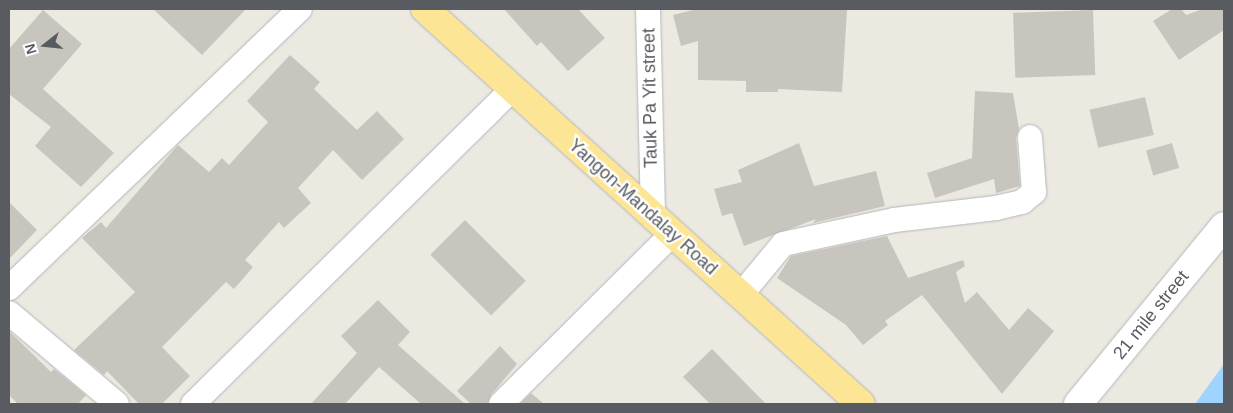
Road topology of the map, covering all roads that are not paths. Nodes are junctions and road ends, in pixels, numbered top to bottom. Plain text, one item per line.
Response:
1 (300, 9) edge
2 (425, 9) edge
3 (648, 9) edge
4 (514, 88) junction
5 (1030, 137) dead end
6 (662, 226) junction
7 (1224, 226) edge
8 (9, 288) edge
9 (740, 296) junction
10 (9, 313) edge
11 (117, 404) edge
12 (193, 404) edge
13 (501, 404) edge
14 (861, 404) edge
15 (1078, 404) edge

1 - 8 street
2 - 4 highway, Yangon-Mandalay Road
3 - 6 street, Tauk Pa Yit street
4 - 6 highway, Yangon-Mandalay Road
4 - 12 street
5 - 9 street
6 - 9 highway, Yangon-Mandalay Road
6 - 13 street
7 - 15 street, 21 mile street
9 - 14 highway, Yangon-Mandalay Road
10 - 11 street

